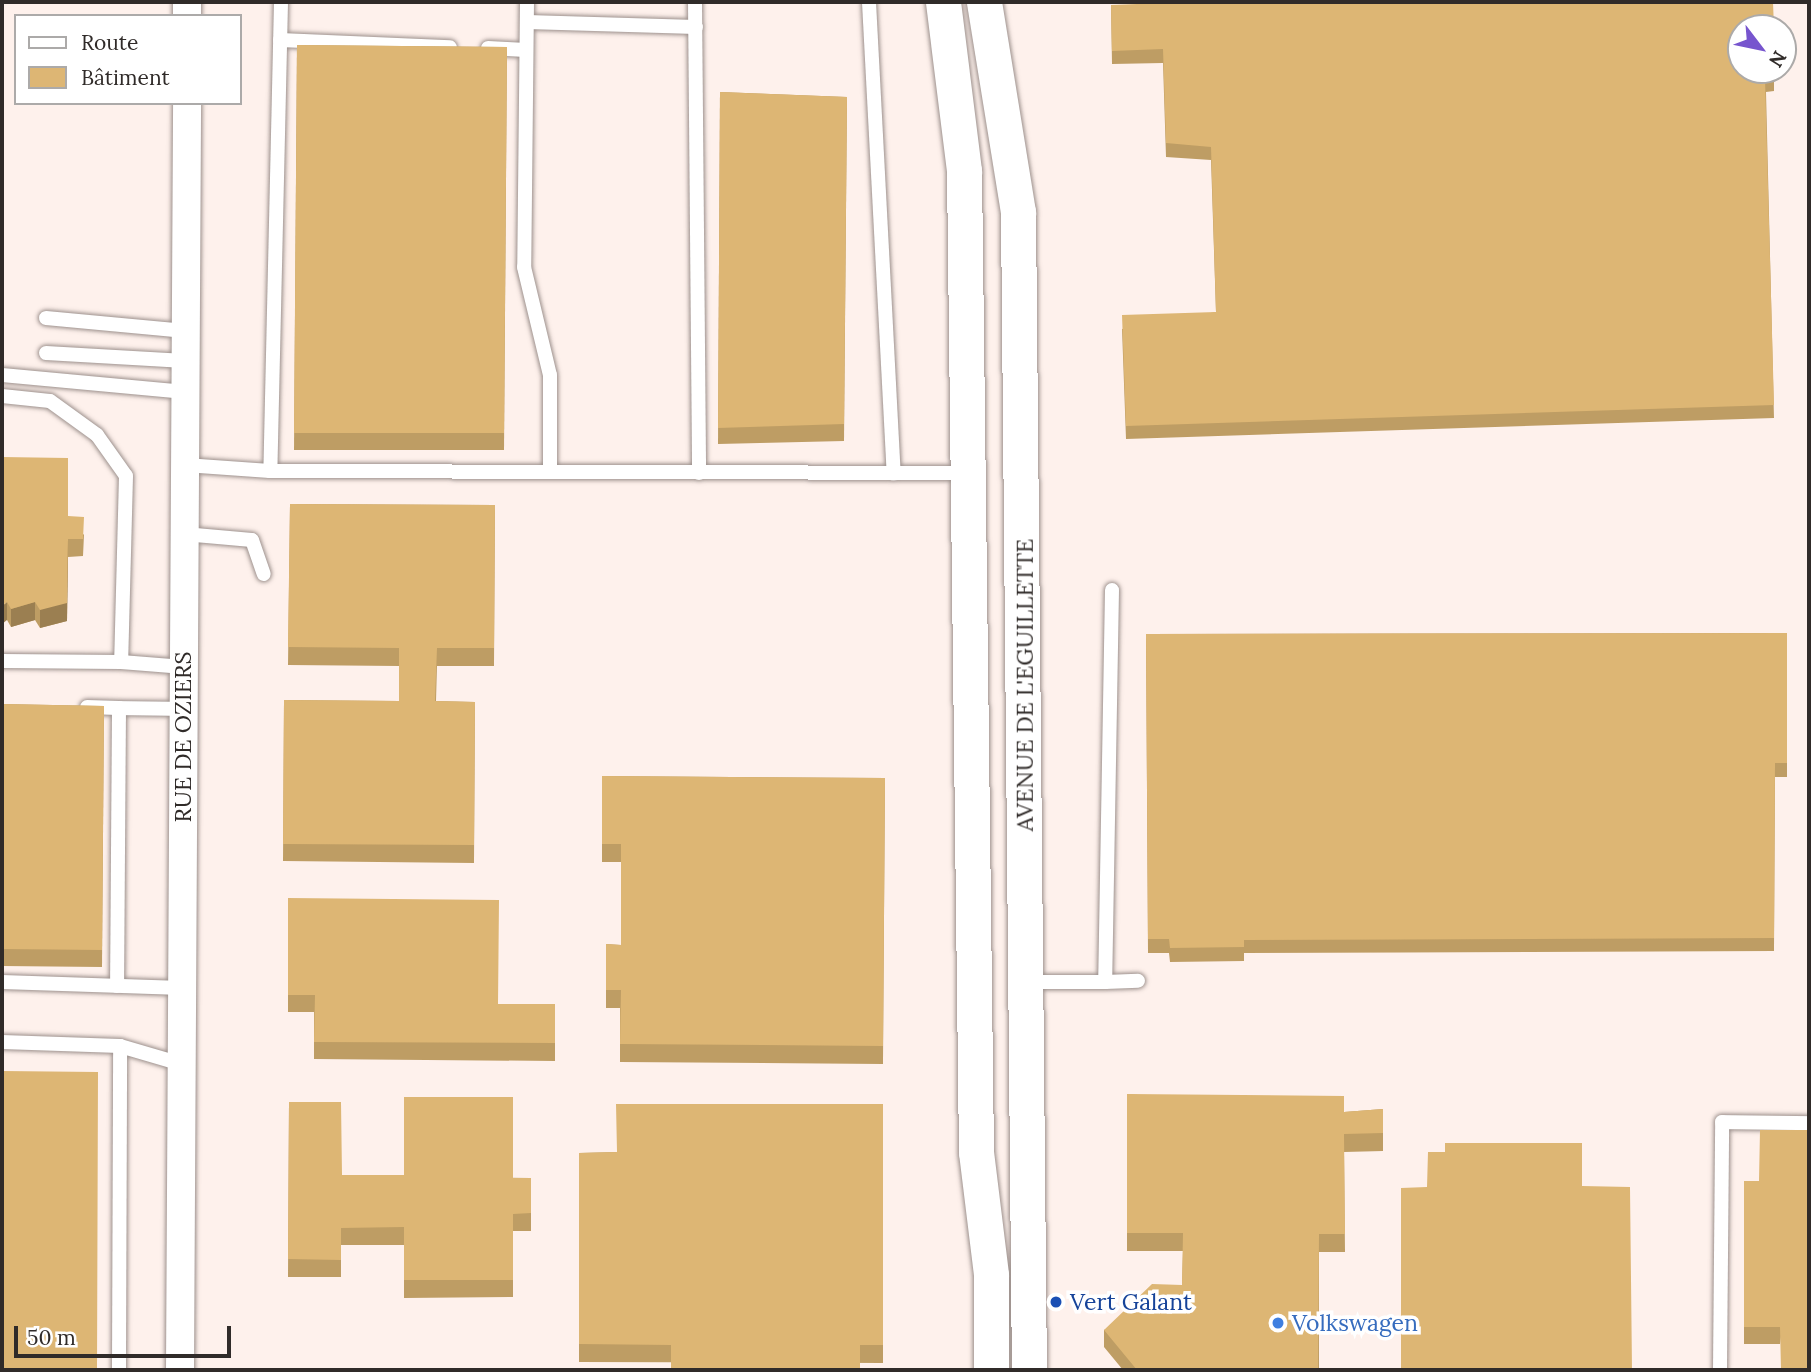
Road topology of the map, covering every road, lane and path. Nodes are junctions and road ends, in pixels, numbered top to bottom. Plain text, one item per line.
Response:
1 (281, 2) edge
2 (527, 2) edge
3 (695, 2) edge
4 (869, 2) edge
5 (943, 2) edge
6 (984, 2) edge
7 (527, 22) junction
8 (696, 27) junction
9 (280, 40) junction
10 (526, 50) junction
11 (187, 105) edge
12 (47, 318) dead end
13 (186, 331) junction
14 (46, 353) dead end
15 (185, 360) junction
16 (2, 375) edge
17 (185, 392) junction
18 (2, 396) edge
19 (185, 465) junction
20 (270, 471) junction
21 (550, 472) junction
22 (969, 472) junction
23 (699, 473) junction
24 (894, 473) junction
25 (184, 534) junction
26 (264, 574) dead end
27 (1112, 590) dead end
28 (2, 661) edge
29 (121, 662) junction
30 (184, 667) junction
31 (67, 707) edge
32 (119, 708) junction
33 (183, 709) junction
34 (1138, 981) dead end
35 (2, 982) edge
36 (1027, 982) junction
37 (1105, 982) junction
38 (117, 986) junction
39 (182, 988) junction
40 (2, 1042) edge
41 (120, 1046) junction
42 (181, 1064) junction
43 (1809, 1123) edge
44 (119, 1370) edge
45 (180, 1370) edge
46 (992, 1370) edge
47 (1029, 1370) edge
48 (1720, 1370) edge

1 - 9 lane
2 - 7 lane
3 - 8 lane
4 - 24 lane
5 - 22 street
6 - 36 street, AVENUE DE L'EGUILLETTE
7 - 8 lane
7 - 10 lane
8 - 23 lane
9 - 10 lane
9 - 20 lane
10 - 21 lane
11 - 13 street, RUE DE OZIERS
12 - 13 lane
13 - 15 street, RUE DE OZIERS
14 - 15 lane
15 - 17 street, RUE DE OZIERS
16 - 17 lane
17 - 19 street, RUE DE OZIERS
18 - 29 lane
19 - 20 lane
19 - 25 street, RUE DE OZIERS
20 - 21 lane
21 - 23 lane
22 - 24 lane
22 - 46 street
23 - 24 lane
25 - 26 lane
25 - 30 street, RUE DE OZIERS
27 - 37 lane
28 - 29 lane
29 - 30 lane
30 - 33 street, RUE DE OZIERS
31 - 32 lane
32 - 33 lane
32 - 38 lane
33 - 39 street, RUE DE OZIERS
34 - 37 lane
35 - 38 lane
36 - 37 lane
36 - 47 street, AVENUE DE L'EGUILLETTE
38 - 39 lane
39 - 42 street, RUE DE OZIERS
40 - 41 lane
41 - 42 lane
41 - 44 lane
42 - 45 street, RUE DE OZIERS
43 - 48 lane

